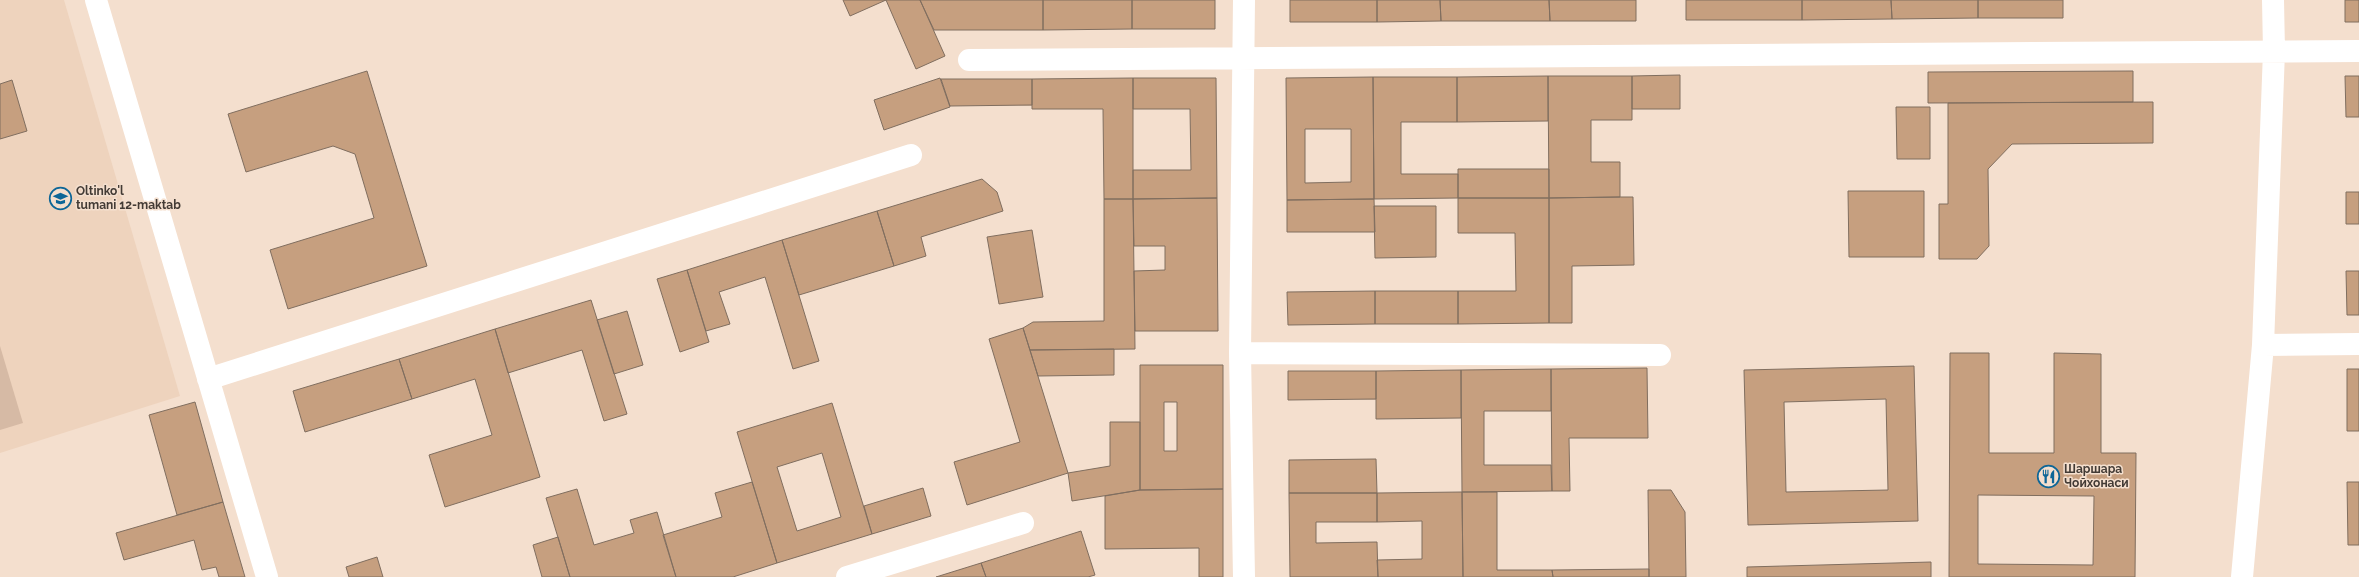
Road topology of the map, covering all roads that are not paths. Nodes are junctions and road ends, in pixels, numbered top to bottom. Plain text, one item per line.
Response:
1 (96, 0) edge
2 (1244, 0) edge
3 (2273, 0) edge
4 (2359, 50) edge
5 (2274, 51) junction
6 (1245, 58) junction
7 (969, 60) dead end
8 (911, 155) dead end
9 (2359, 344) edge
10 (2263, 346) junction
11 (1240, 353) junction
12 (1660, 355) dead end
13 (208, 380) junction
14 (1023, 523) dead end
15 (267, 577) edge
16 (847, 577) edge
17 (1244, 577) edge
18 (2242, 577) edge

1 - 13 street
2 - 6 street
3 - 5 street
4 - 5 street
5 - 6 street
5 - 10 street
6 - 7 street
6 - 11 street
8 - 13 street
9 - 10 street
10 - 18 street
11 - 12 street
11 - 17 street
13 - 15 street
14 - 16 street

